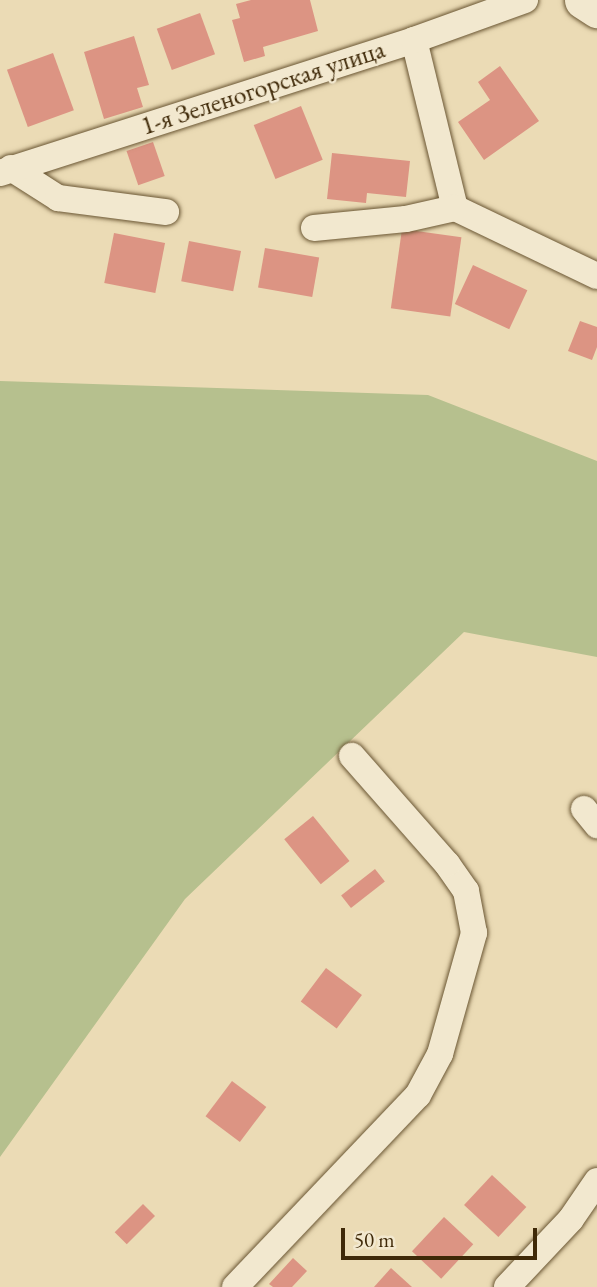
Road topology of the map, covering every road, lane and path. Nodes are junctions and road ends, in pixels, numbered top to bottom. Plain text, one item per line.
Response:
1 (525, 0) edge
2 (583, 0) edge
3 (597, 9) edge
4 (414, 40) junction
5 (6, 171) edge
6 (455, 208) junction
7 (166, 212) dead end
8 (314, 228) dead end
9 (597, 276) edge
10 (352, 756) dead end
11 (597, 1181) edge
12 (235, 1287) edge
13 (507, 1287) edge

1 - 4 street, 1-я Зеленогорская улица
2 - 3 main road
4 - 5 street, 1-я Зеленогорская улица
4 - 6 street
5 - 7 street
6 - 8 street
6 - 9 street
10 - 12 street
11 - 13 street

